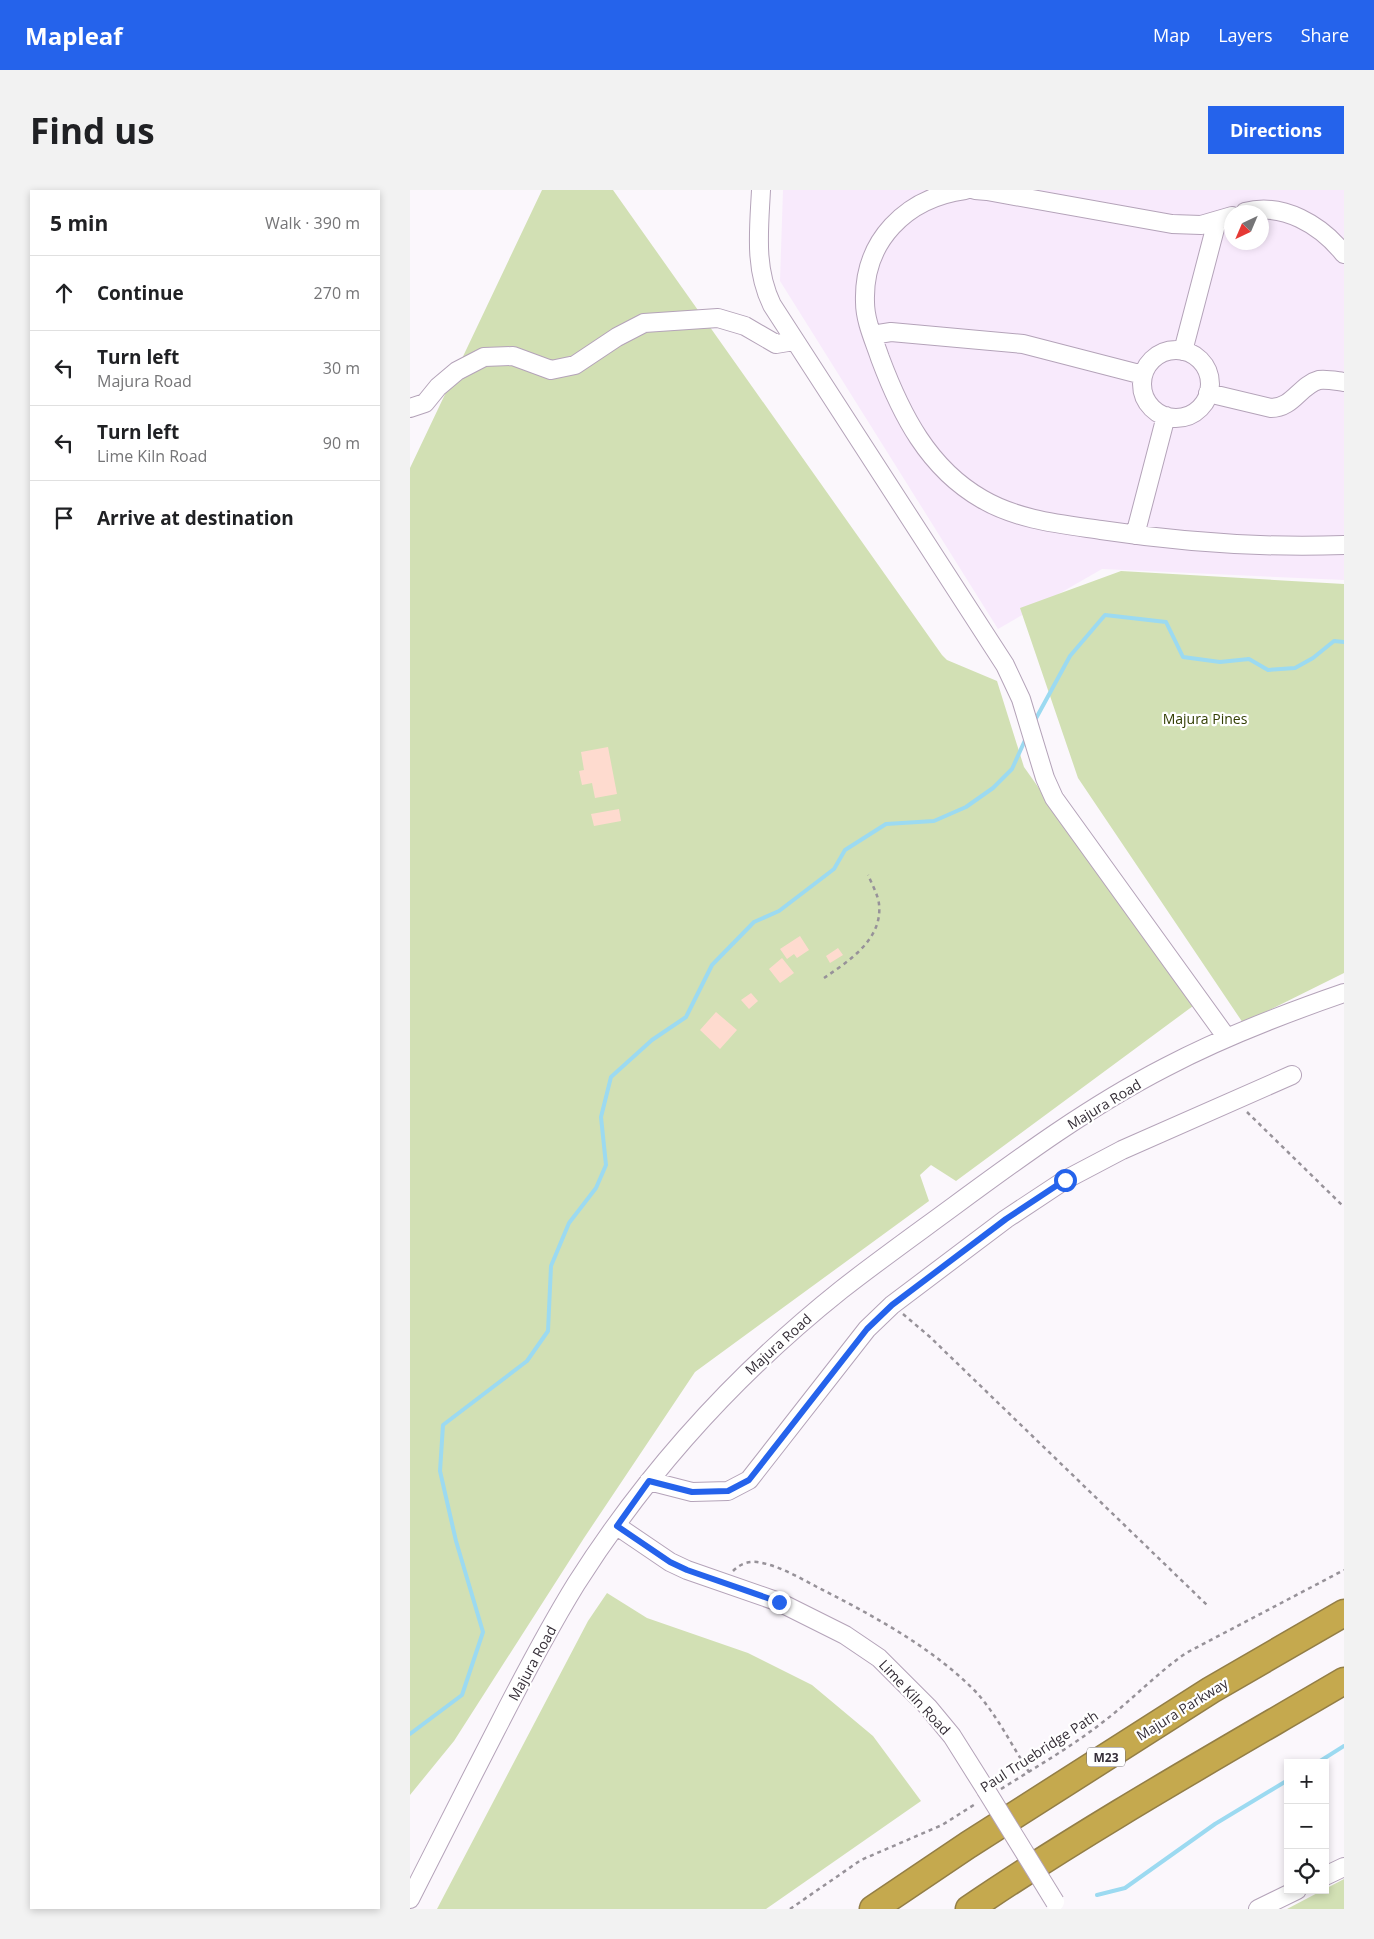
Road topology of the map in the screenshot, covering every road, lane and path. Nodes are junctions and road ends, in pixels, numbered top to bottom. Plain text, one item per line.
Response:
1 (761, 190) edge
2 (965, 190) edge
3 (975, 190) edge
4 (1269, 211) edge
5 (1224, 218) edge
6 (1344, 254) edge
7 (872, 335) junction
8 (794, 341) junction
9 (1184, 351) junction
10 (1143, 375) junction
11 (1344, 382) edge
12 (1208, 393) junction
13 (410, 408) edge
14 (1166, 416) junction
15 (1135, 535) junction
16 (1344, 545) edge
17 (868, 875) dead end
18 (824, 978) dead end
19 (1344, 993) edge
20 (1227, 1038) junction
21 (1292, 1075) dead end
22 (1235, 1100) junction
23 (1344, 1207) edge
24 (892, 1305) junction
25 (649, 1481) junction
26 (617, 1526) junction
27 (1344, 1570) edge
28 (728, 1584) junction
29 (1207, 1605) dead end
30 (1344, 1613) edge
31 (1344, 1681) edge
32 (1029, 1772) junction
33 (988, 1794) junction
34 (1344, 1867) edge
35 (1329, 1874) edge
36 (1289, 1894) edge
37 (410, 1899) edge
38 (1057, 1905) edge
39 (790, 1909) edge
40 (873, 1909) edge
41 (969, 1909) edge
42 (1258, 1909) edge

1 - 8 street
2 - 7 street
3 - 5 street
4 - 6 street
5 - 9 street
7 - 10 street
7 - 15 street
8 - 13 street
8 - 20 street
9 - 10 street
9 - 12 street
10 - 14 street
11 - 12 street
12 - 14 street
14 - 15 street
15 - 16 street
17 - 18 path
19 - 20 street, Majura Road
20 - 25 street, Majura Road
21 - 22 street
22 - 23 path
22 - 24 street
24 - 25 street
24 - 29 path
25 - 26 street, Majura Road
26 - 28 street, Lime Kiln Road
26 - 37 street, Majura Road
27 - 32 path, Paul Truebridge Path
28 - 32 path
28 - 33 street, Lime Kiln Road
30 - 40 highway, Majura Parkway / M23
31 - 41 highway
32 - 33 path, Paul Truebridge Path
33 - 38 street, Lime Kiln Road, bridge
33 - 39 path, Paul Truebridge Path
34 - 35 street
36 - 42 street

